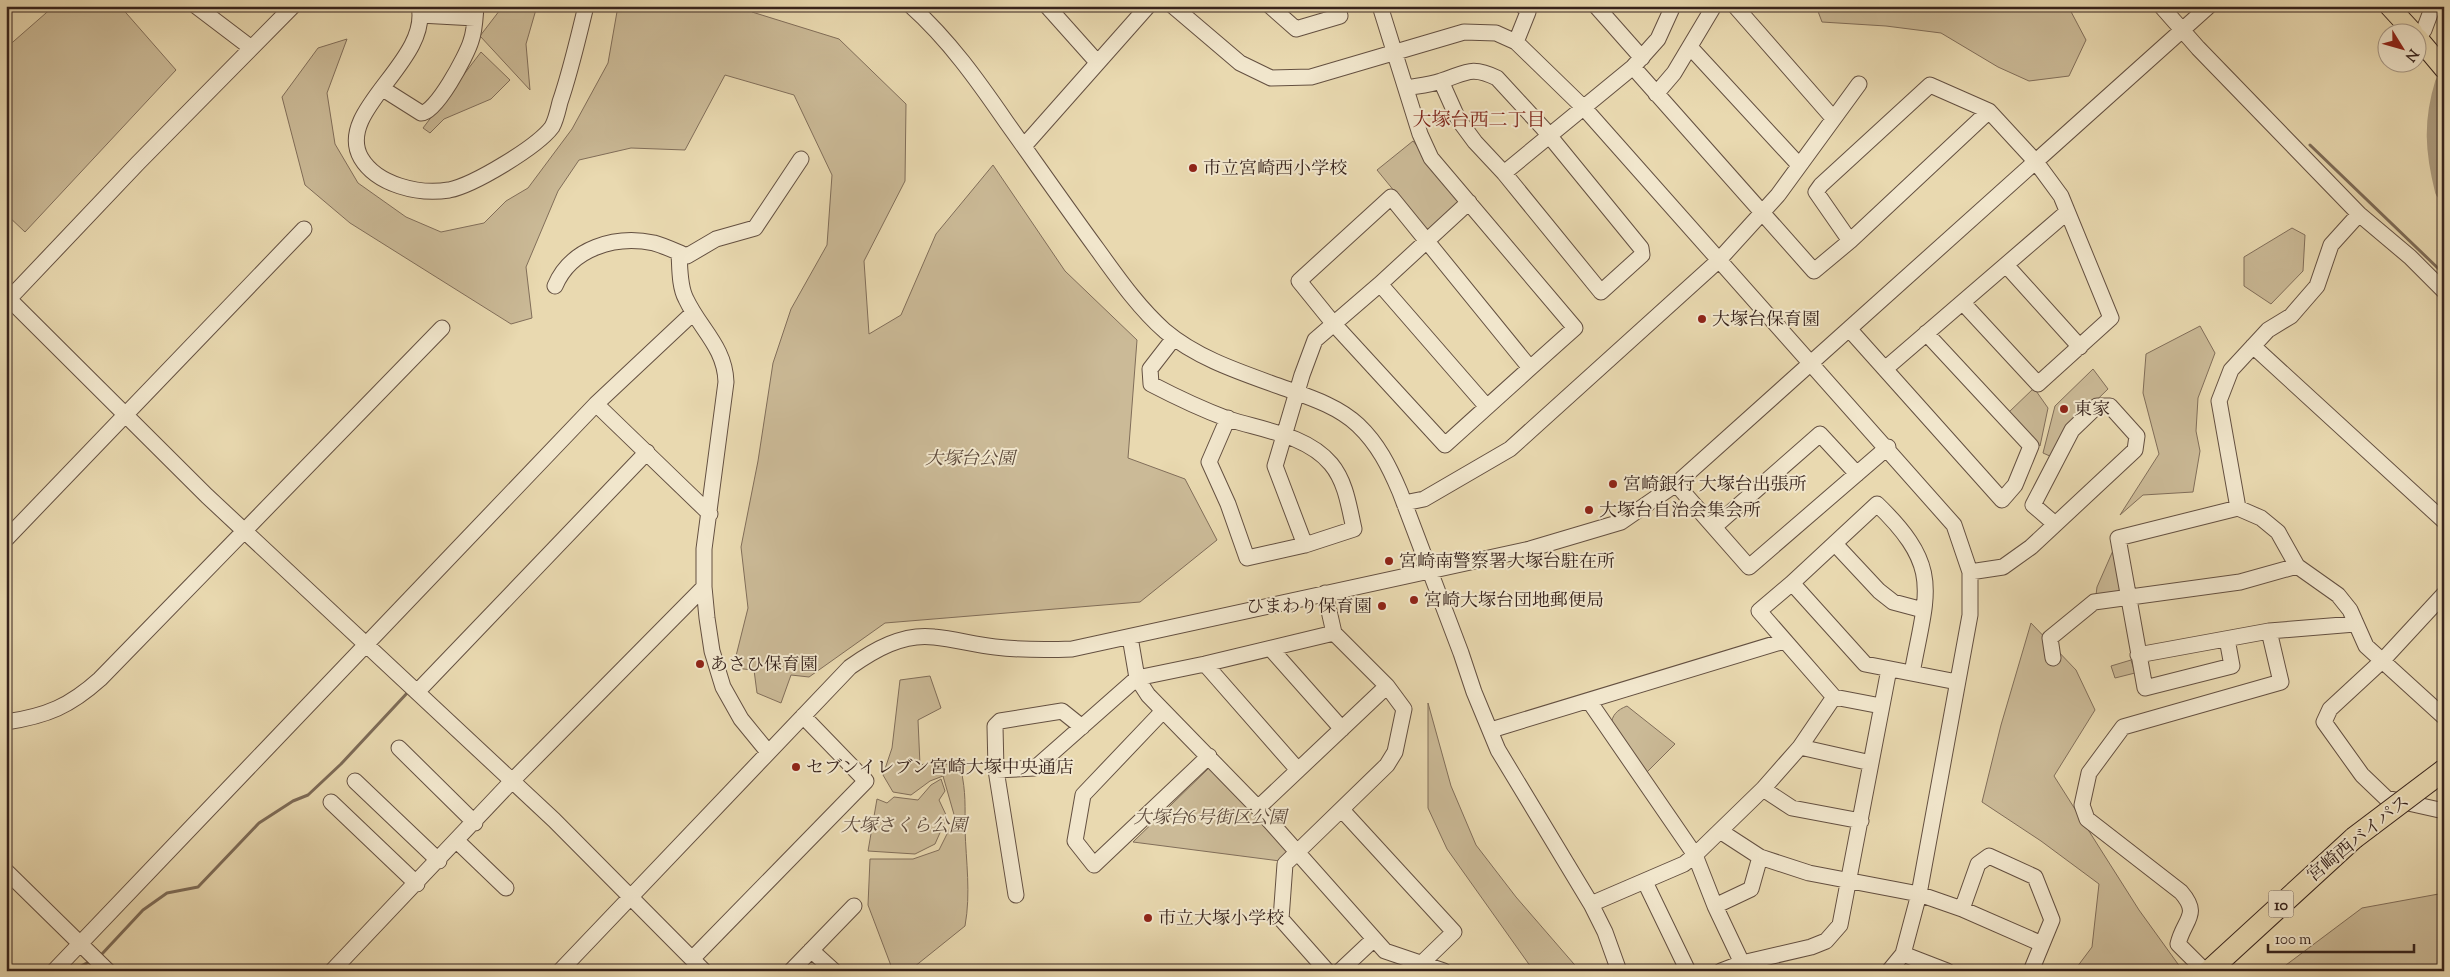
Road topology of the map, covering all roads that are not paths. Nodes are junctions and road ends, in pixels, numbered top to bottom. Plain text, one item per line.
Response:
1 (196, 6) edge
2 (293, 6) edge
3 (586, 6) edge
4 (911, 6) edge
5 (1047, 6) edge
6 (1148, 6) edge
7 (1172, 6) edge
8 (1270, 6) edge
9 (1337, 6) edge
10 (1380, 6) edge
11 (1523, 6) edge
12 (1596, 6) edge
13 (1673, 6) edge
14 (1714, 6) edge
15 (1735, 6) edge
16 (2162, 6) edge
17 (2209, 6) edge
18 (2390, 6) edge
19 (2433, 6) edge
20 (419, 11) edge
21 (475, 12) edge
22 (2404, 22) edge
23 (2427, 22) edge
24 (2183, 30) junction
25 (1516, 42) junction
26 (250, 47) junction
27 (1690, 47) junction
28 (2428, 50) edge
29 (1394, 52) junction
30 (1097, 62) junction
31 (1638, 62) junction
32 (2439, 63) edge
33 (1441, 81) junction
34 (1860, 84) dead end
35 (1406, 88) junction
36 (383, 89) junction
37 (1656, 94) junction
38 (1584, 109) junction
39 (1989, 112) junction
40 (1833, 118) junction
41 (1549, 135) junction
42 (1024, 146) junction
43 (800, 160) dead end
44 (2036, 162) junction
45 (1799, 165) junction
46 (1504, 173) junction
47 (1469, 202) junction
48 (1762, 212) junction
49 (2066, 213) junction
50 (2359, 214) junction
51 (304, 229) dead end
52 (1427, 239) junction
53 (1850, 241) junction
54 (680, 253) junction
55 (1718, 261) junction
56 (2006, 265) junction
57 (1380, 284) junction
58 (555, 286) dead end
59 (2444, 291) edge
60 (7, 299) edge
61 (1963, 303) junction
62 (693, 313) junction
63 (1333, 323) junction
64 (442, 328) dead end
65 (1850, 330) junction
66 (1926, 333) junction
67 (1174, 338) junction
68 (2252, 346) junction
69 (2080, 347) junction
70 (1810, 362) junction
71 (1530, 368) junction
72 (1885, 369) junction
73 (1297, 392) junction
74 (596, 404) junction
75 (1487, 407) junction
76 (124, 415) junction
77 (1228, 418) junction
78 (1284, 435) junction
79 (1888, 447) junction
80 (647, 452) junction
81 (1857, 474) junction
82 (1676, 484) junction
83 (1404, 503) junction
84 (2238, 508) junction
85 (710, 514) junction
86 (2444, 521) edge
87 (2055, 524) junction
88 (1714, 527) junction
89 (246, 530) junction
90 (6, 539) edge
91 (1836, 544) junction
92 (1306, 545) junction
93 (2297, 566) junction
94 (1428, 570) junction
95 (1970, 572) junction
96 (1792, 583) junction
97 (704, 587) junction
98 (1325, 593) junction
99 (2444, 594) edge
100 (2128, 598) junction
101 (1923, 610) junction
102 (2355, 624) junction
103 (2269, 631) junction
104 (1334, 633) junction
105 (1130, 637) junction
106 (2227, 639) junction
107 (1784, 641) junction
108 (366, 642) junction
109 (1271, 649) junction
110 (2138, 655) junction
111 (2053, 658) dead end
112 (2382, 660) junction
113 (1205, 664) junction
114 (1888, 669) junction
115 (1912, 673) junction
116 (1137, 678) junction
117 (1958, 682) junction
118 (1387, 686) junction
119 (418, 691) junction
120 (1834, 697) junction
121 (1589, 701) junction
122 (1881, 706) junction
123 (1163, 711) junction
124 (803, 716) junction
125 (2444, 717) edge
126 (6, 722) edge
127 (1082, 727) junction
128 (1342, 729) junction
129 (1491, 730) junction
130 (1800, 747) junction
131 (399, 748) dead end
132 (768, 752) junction
133 (1209, 756) junction
134 (1871, 762) junction
135 (2444, 762) edge
136 (996, 770) junction
137 (1298, 770) junction
138 (2444, 770) edge
139 (2444, 776) edge
140 (355, 781) dead end
141 (512, 781) junction
142 (1763, 789) junction
143 (331, 802) dead end
144 (2396, 804) junction
145 (1258, 808) junction
146 (1342, 810) junction
147 (2444, 811) edge
148 (1861, 821) junction
149 (475, 823) junction
150 (1720, 831) junction
151 (2355, 839) junction
152 (458, 841) junction
153 (1298, 851) junction
154 (1695, 855) junction
155 (1760, 857) junction
156 (439, 861) junction
157 (6, 871) edge
158 (1849, 880) junction
159 (1645, 882) junction
160 (417, 884) junction
161 (506, 888) dead end
162 (1919, 894) junction
163 (1016, 895) dead end
164 (630, 898) junction
165 (1591, 904) junction
166 (854, 906) dead end
167 (1715, 906) junction
168 (1962, 909) junction
169 (1374, 939) junction
170 (80, 942) junction
171 (2042, 944) junction
172 (811, 950) junction
173 (1903, 954) junction
174 (692, 959) junction
175 (1423, 962) junction
176 (1730, 968) edge
177 (54, 971) edge
178 (108, 971) edge
179 (332, 971) edge
180 (560, 971) edge
181 (704, 971) edge
182 (791, 971) edge
183 (834, 971) edge
184 (1327, 971) edge
185 (1340, 971) edge
186 (1444, 971) edge
187 (1619, 971) edge
188 (1688, 971) edge
189 (1889, 971) edge
190 (1947, 971) edge
191 (2031, 971) edge
192 (2205, 971) edge
193 (2209, 971) edge
194 (2224, 971) edge

1 - 26 street
2 - 26 street
3 - 36 street
4 - 42 street
5 - 30 street
6 - 30 street
7 - 29 street
8 - 9 street
10 - 29 street
11 - 25 street
12 - 31 street
13 - 31 street
14 - 27 street
15 - 40 street
16 - 24 street
17 - 24 street
18 - 22 main road
19 - 23 street
20 - 21 street
20 - 36 street
21 - 36 street
24 - 44 street
24 - 50 street
25 - 29 street
25 - 38 street
26 - 60 street
27 - 37 street
27 - 45 street
28 - 32 main road
29 - 35 street
30 - 42 street
31 - 37 street
31 - 38 street
33 - 35 street
33 - 41 street
33 - 46 street
34 - 40 street
35 - 47 street
37 - 48 street
38 - 41 street
38 - 55 street
39 - 44 street
39 - 53 street
39 - 53 street
40 - 45 street
41 - 46 street
41 - 46 street
42 - 67 street
43 - 54 street
44 - 49 street
44 - 65 street
45 - 48 street
47 - 52 street
47 - 71 street
48 - 53 street
48 - 55 street
49 - 56 street
49 - 69 street
50 - 59 street
50 - 68 street
51 - 76 street
52 - 57 street
52 - 63 street
52 - 71 street
54 - 58 street
54 - 62 street
55 - 70 street
55 - 83 street
56 - 61 street
56 - 69 street
57 - 63 street
57 - 75 street
60 - 76 street
61 - 66 street
61 - 69 street
62 - 74 street
62 - 85 street
63 - 73 street
63 - 75 street
64 - 89 street
65 - 70 street
65 - 72 street
66 - 72 street
66 - 72 street
67 - 73 street
67 - 77 street
68 - 84 street
68 - 86 street
70 - 79 street
70 - 82 street
71 - 75 street
73 - 78 street
73 - 83 street
74 - 80 street
74 - 108 street
76 - 89 street
76 - 90 street
77 - 78 street
77 - 92 street
78 - 92 street
78 - 92 street
79 - 81 street
79 - 95 street
80 - 85 street
80 - 119 street
81 - 88 street
81 - 88 street
82 - 88 street
82 - 94 street
83 - 94 street
84 - 93 street
84 - 100 street
85 - 97 street
87 - 87 street
87 - 95 street
89 - 108 street
89 - 126 street
91 - 96 street
91 - 101 street
91 - 101 street
93 - 100 street
93 - 102 street
94 - 98 street
94 - 129 street
95 - 117 street
96 - 107 street
96 - 114 street
97 - 132 street
97 - 141 street
98 - 104 street
98 - 105 street
99 - 112 street
100 - 110 street
100 - 111 street
101 - 115 street
102 - 103 street
102 - 112 street
103 - 106 street
103 - 192 street
104 - 109 street
104 - 118 street
105 - 116 street
105 - 124 street
106 - 110 street
106 - 110 street
107 - 120 street
107 - 121 street
108 - 119 street
108 - 170 street
109 - 113 street
109 - 128 street
112 - 125 street
112 - 147 street
113 - 116 street
113 - 137 street
114 - 115 street
114 - 122 street
115 - 117 street
116 - 123 street
116 - 127 street
117 - 162 street
118 - 128 street
118 - 146 street
119 - 141 street
120 - 122 street
120 - 130 street
121 - 129 street
121 - 154 street
122 - 134 street
123 - 133 street
123 - 133 street
124 - 132 street
124 - 174 street
127 - 136 street
127 - 136 street
128 - 137 street
129 - 165 street
130 - 134 street
130 - 142 street
131 - 149 street
132 - 164 street
133 - 145 street
134 - 148 street
135 - 144 highway, bridge
136 - 163 street
137 - 145 street
138 - 144 highway, 宮崎西バイパス / 10, bridge
139 - 151 highway, 宮崎西バイパス / 10
140 - 156 street
141 - 149 street
141 - 164 street
142 - 148 street
142 - 150 street
143 - 160 street
144 - 151 highway, 宮崎西バイパス / 10, bridge
145 - 153 street
146 - 153 street
146 - 175 street
148 - 158 street
149 - 152 street
150 - 154 street
150 - 155 street
151 - 193 highway, 宮崎西バイパス / 10
151 - 194 highway, 宮崎西バイパス / 10
152 - 156 street
152 - 161 street
153 - 169 street
153 - 184 street
154 - 159 street
154 - 167 street
155 - 158 street
155 - 167 street
156 - 160 street
157 - 170 street
158 - 162 street
158 - 176 street
159 - 165 street
159 - 188 street
160 - 179 street
162 - 168 street
162 - 173 street
164 - 174 street
164 - 180 street
165 - 187 street
166 - 172 street
167 - 176 street
168 - 171 street
168 - 171 street
169 - 175 street
169 - 185 street
170 - 177 street
170 - 178 street
171 - 191 street
172 - 182 street
172 - 183 street
173 - 189 street
173 - 190 street
174 - 181 street
175 - 186 street

